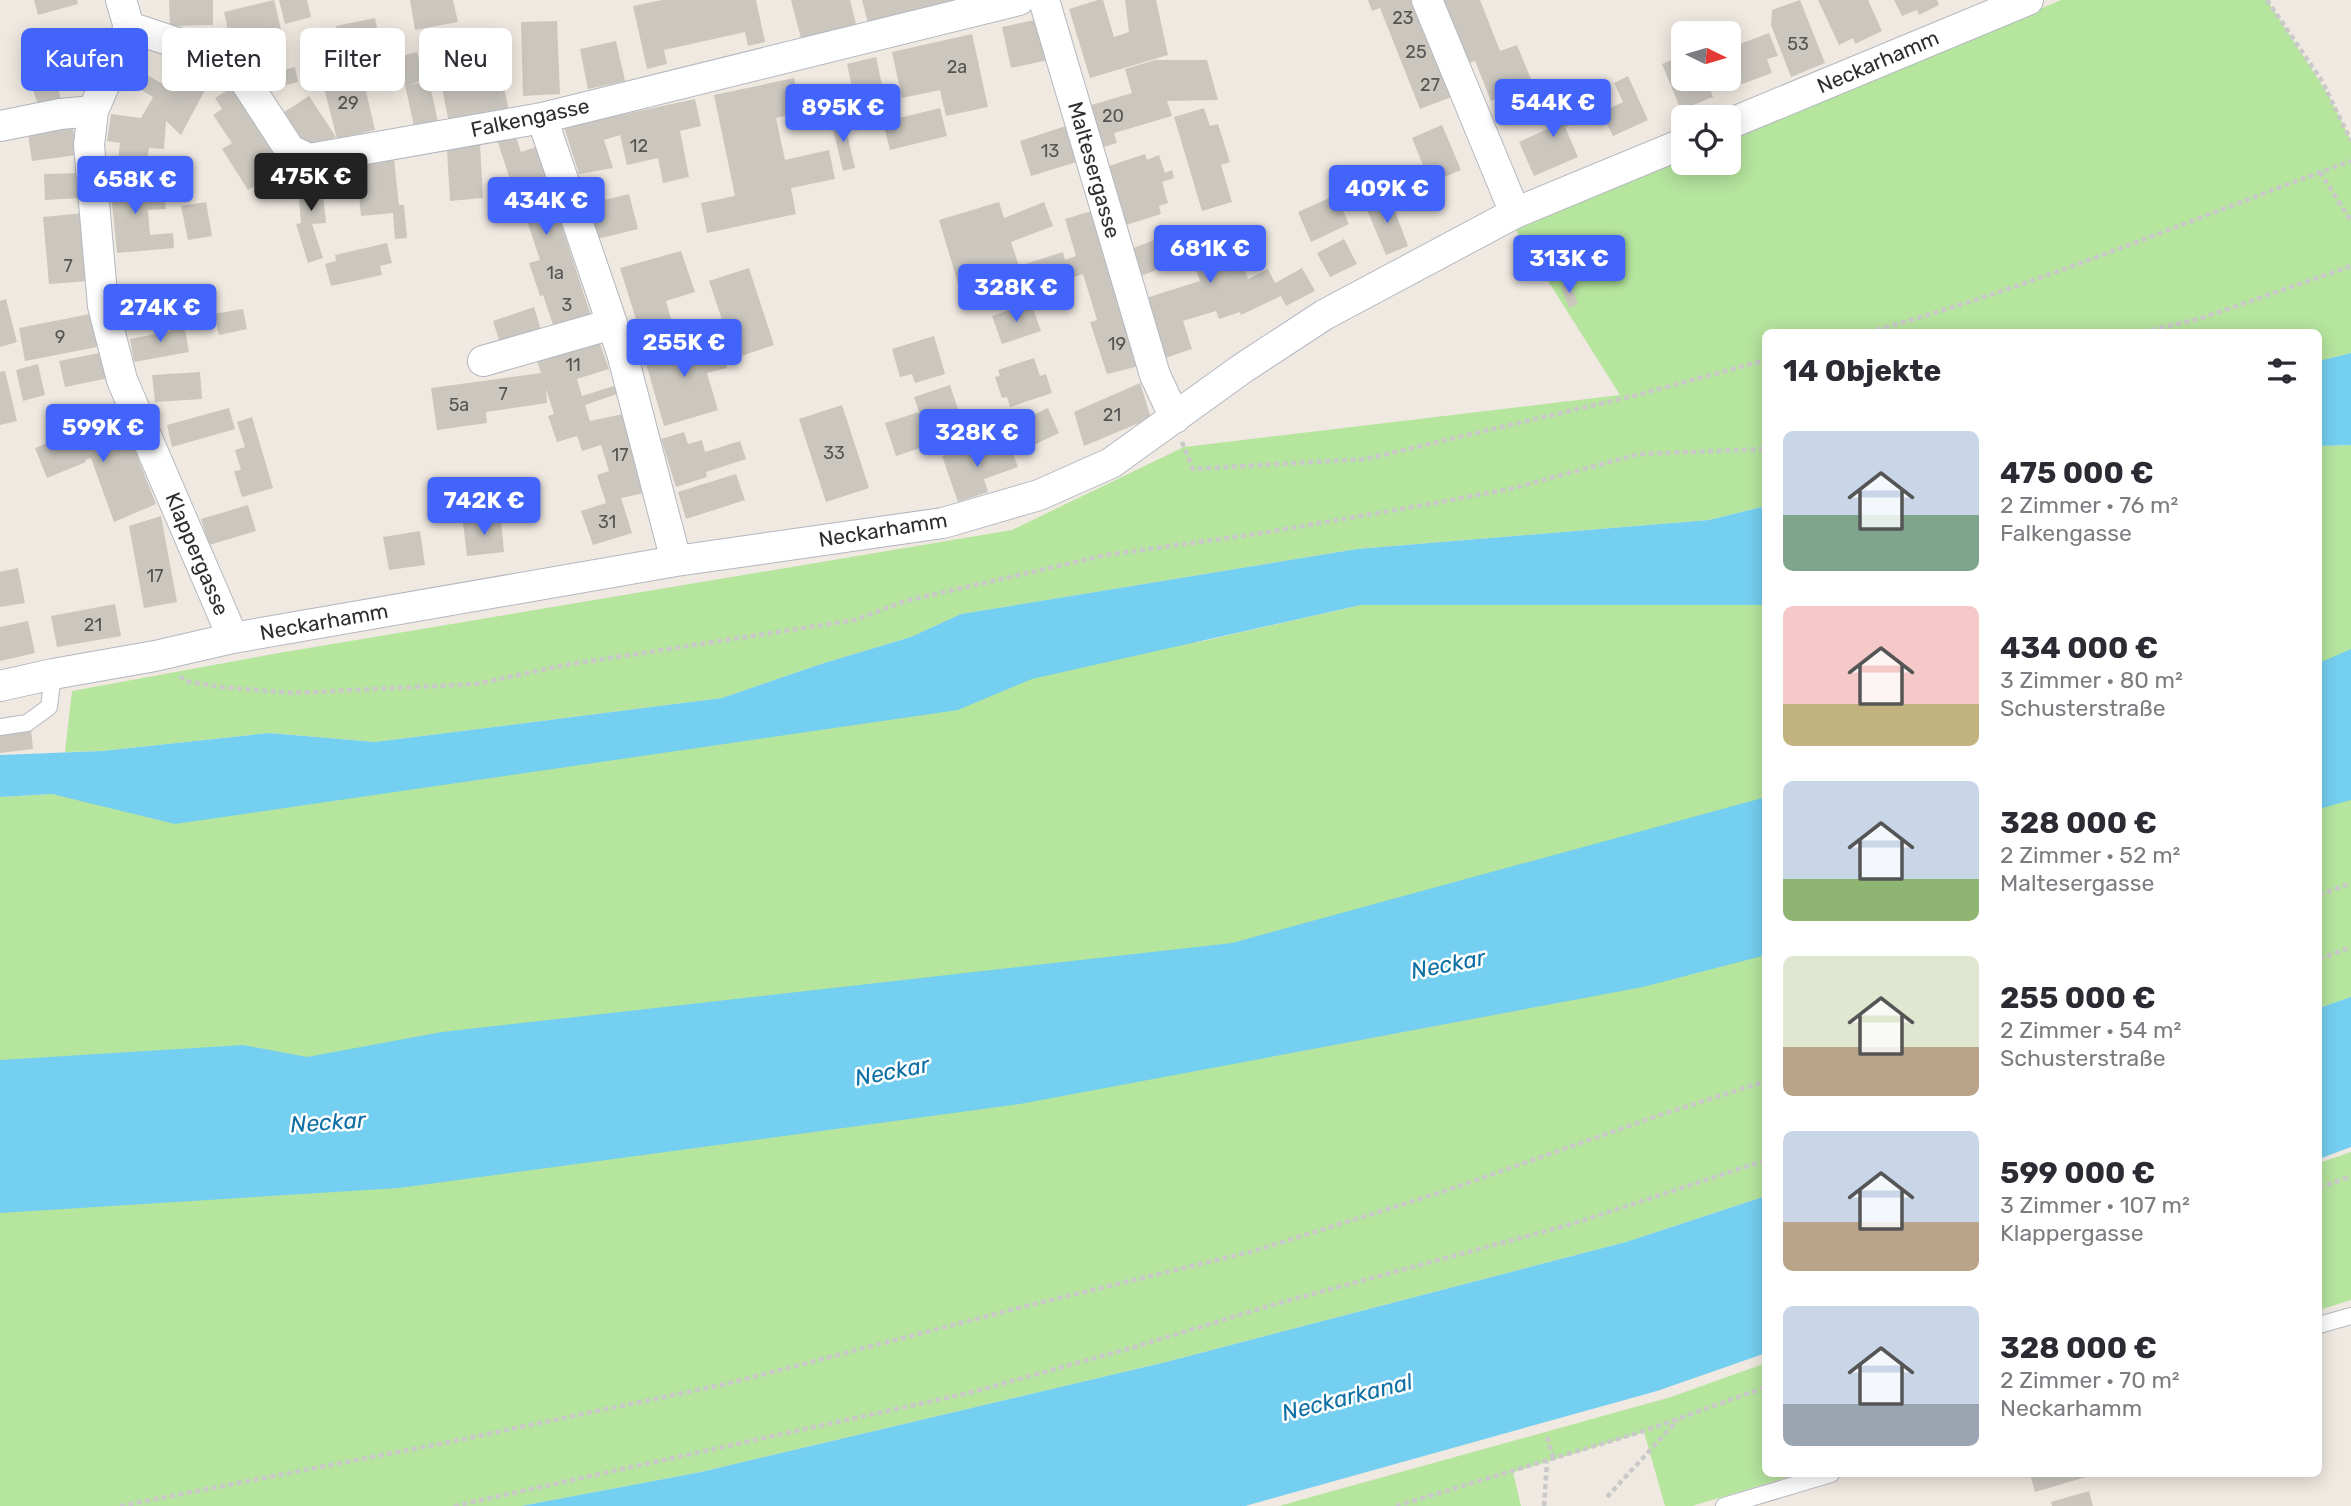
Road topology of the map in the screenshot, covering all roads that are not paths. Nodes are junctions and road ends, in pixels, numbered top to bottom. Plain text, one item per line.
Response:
1 (1019, 0) edge
2 (1044, 0) edge
3 (1427, 0) edge
4 (2028, 0) edge
5 (125, 13) edge
6 (93, 111) junction
7 (542, 118) junction
8 (1741, 119) edge
9 (0, 126) edge
10 (1671, 148) edge
11 (1515, 213) junction
12 (612, 324) junction
13 (483, 361) dead end
14 (1175, 418) junction
15 (676, 561) junction
16 (233, 638) junction
17 (53, 674) junction
18 (0, 686) edge
19 (0, 727) edge
20 (2351, 1316) edge
21 (2322, 1324) edge
22 (1821, 1477) edge
23 (1724, 1506) edge

1 - 7 street, Falkengasse
2 - 14 street, Maltesergasse
3 - 11 street
4 - 8 street, Neckarhamm
5 - 6 street, Klappergasse
5 - 7 street, Falkengasse
6 - 9 street
6 - 16 street, Klappergasse
7 - 12 street
10 - 11 street, Neckarhamm
11 - 14 street, Neckarhamm
12 - 13 street
12 - 15 street
14 - 15 street, Neckarhamm
15 - 16 street, Neckarhamm
16 - 17 street, Neckarhamm
17 - 18 street, Neckarhamm
17 - 19 lane
20 - 21 lane
22 - 23 lane

